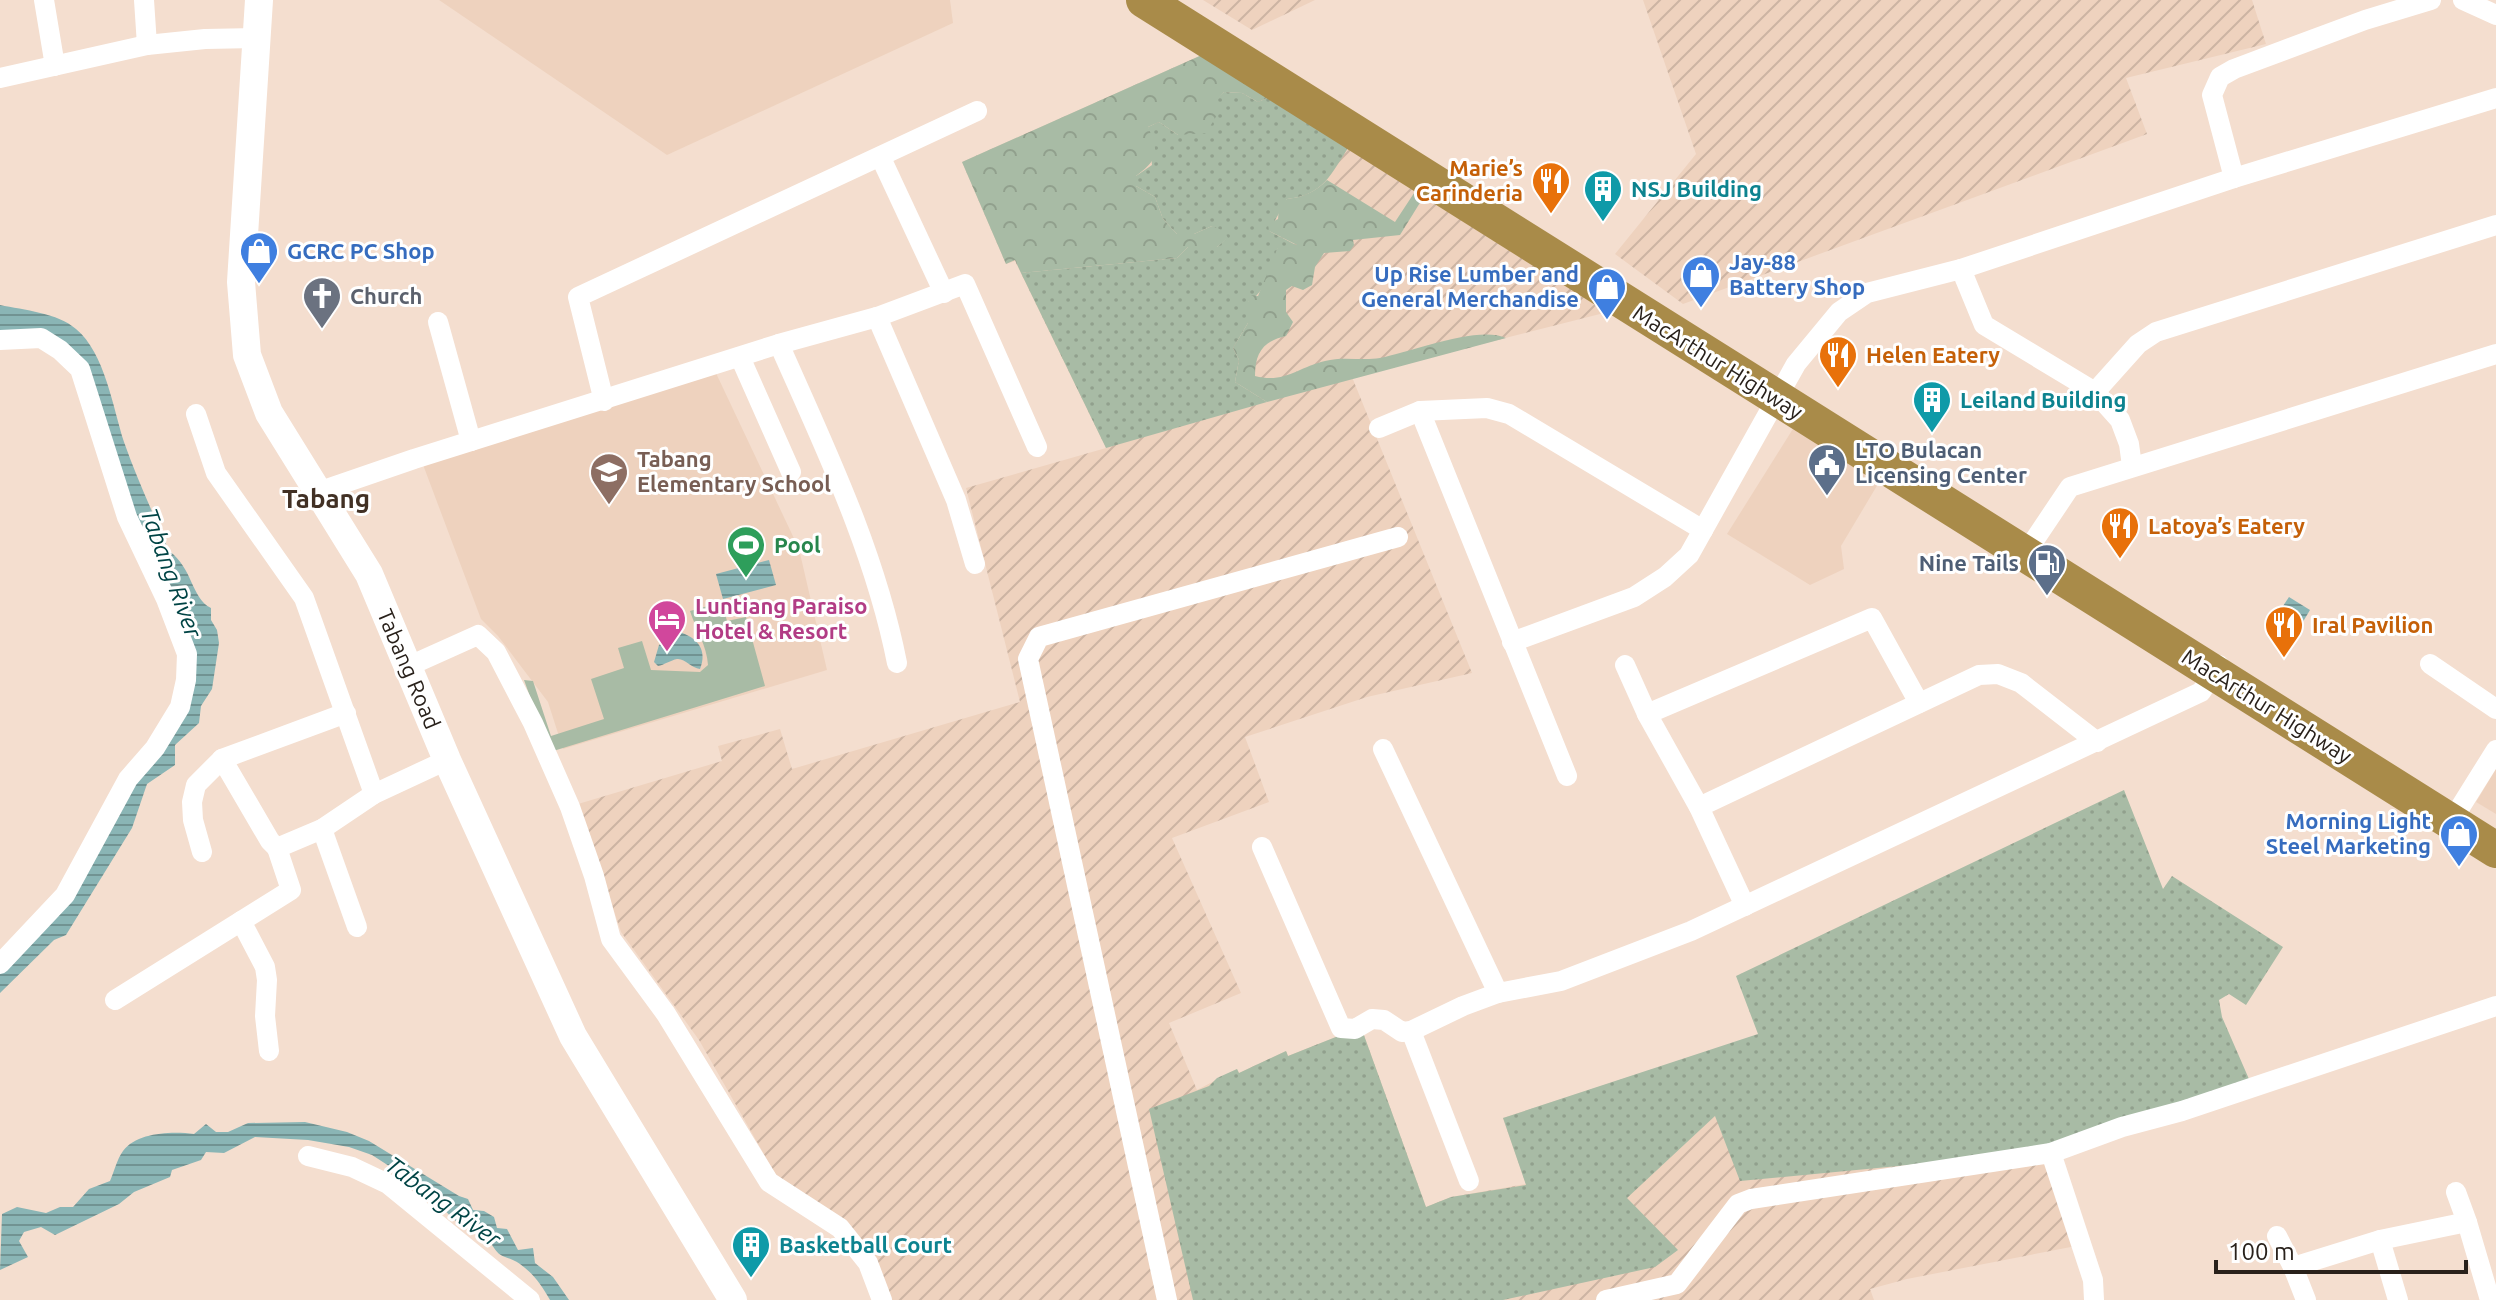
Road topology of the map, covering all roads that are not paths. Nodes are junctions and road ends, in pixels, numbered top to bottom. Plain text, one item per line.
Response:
1 (44, 0) edge
2 (144, 0) edge
3 (259, 0) edge
4 (1144, 0) edge
5 (1172, 0) edge
6 (2431, 0) edge
7 (2463, 0) edge
8 (2496, 15) edge
9 (257, 38) junction
10 (147, 45) junction
11 (55, 66) junction
12 (0, 78) edge
13 (2496, 98) edge
14 (977, 111) dead end
15 (881, 158) junction
16 (2234, 178) junction
17 (2496, 225) edge
18 (1961, 269) junction
19 (944, 293) junction
20 (877, 317) junction
21 (438, 322) dead end
22 (0, 340) edge
23 (779, 344) junction
24 (2496, 354) edge
25 (740, 357) junction
26 (1780, 391) junction
27 (2095, 392) junction
28 (604, 401) junction
29 (1420, 411) junction
30 (196, 414) dead end
31 (1379, 428) dead end
32 (471, 441) junction
33 (1037, 447) dead end
34 (2132, 466) junction
35 (791, 472) dead end
36 (318, 492) junction
37 (1703, 530) junction
38 (1398, 537) dead end
39 (2030, 547) junction
40 (975, 564) dead end
41 (1512, 642) junction
42 (897, 663) dead end
43 (2430, 664) dead end
44 (1625, 665) dead end
45 (409, 666) junction
46 (2219, 666) junction
47 (1919, 703) junction
48 (2496, 709) edge
49 (346, 713) junction
50 (1647, 714) junction
51 (2097, 742) junction
52 (1383, 749) dead end
53 (2496, 750) edge
54 (222, 759) junction
55 (447, 760) junction
56 (1567, 776) dead end
57 (374, 794) junction
58 (1699, 807) junction
59 (2456, 815) junction
60 (322, 829) junction
61 (2496, 831) edge
62 (1262, 847) dead end
63 (277, 848) junction
64 (2496, 850) edge
65 (202, 852) dead end
66 (1745, 906) junction
67 (241, 921) junction
68 (357, 927) dead end
69 (0, 964) edge
70 (1498, 993) junction
71 (115, 1000) dead end
72 (2496, 1006) edge
73 (1411, 1031) junction
74 (269, 1051) dead end
75 (2051, 1153) junction
76 (308, 1156) dead end
77 (1469, 1181) dead end
78 (2456, 1192) dead end
79 (2467, 1222) junction
80 (2277, 1236) dead end
81 (2380, 1240) junction
82 (2293, 1267) junction
83 (530, 1300) edge
84 (733, 1300) edge
85 (882, 1300) edge
86 (1167, 1300) edge
87 (1606, 1300) edge
88 (2094, 1300) edge
89 (2306, 1300) edge
90 (2398, 1300) edge
91 (2490, 1300) edge

1 - 11 street
2 - 10 street
3 - 9 main road, Tabang Road
4 - 26 highway, MacArthur Highway
5 - 26 highway, MacArthur Highway
6 - 16 street
7 - 8 street
9 - 10 street
9 - 36 main road, Tabang Road
10 - 11 street
11 - 12 street
13 - 16 street
14 - 15 street
15 - 19 street
15 - 28 street
16 - 18 street
17 - 27 street
18 - 26 street
18 - 27 street
19 - 20 street
19 - 33 street
20 - 23 street
20 - 40 street
21 - 32 street
22 - 69 street
23 - 25 street
23 - 42 street
24 - 34 street
25 - 28 street
25 - 35 street
26 - 37 street
26 - 39 highway, MacArthur Highway
27 - 34 street
28 - 32 street
29 - 31 street
29 - 37 street
29 - 41 street
30 - 49 street
32 - 36 street
34 - 39 street
36 - 45 main road, Tabang Road
37 - 41 street
38 - 86 street
39 - 46 highway, MacArthur Highway
41 - 56 street
43 - 48 street
44 - 50 street
45 - 55 main road, Tabang Road
45 - 85 street
46 - 51 street
46 - 59 highway, MacArthur Highway
47 - 50 street
47 - 51 street
47 - 58 street
49 - 54 street
49 - 57 street
50 - 58 street
51 - 66 street
52 - 70 street
53 - 59 street
54 - 63 street
54 - 65 street
55 - 57 street
55 - 84 main road, Tabang Road
57 - 60 street
58 - 66 street
59 - 61 highway, MacArthur Highway
59 - 64 highway, MacArthur Highway
60 - 63 street
60 - 68 street
62 - 73 street
63 - 67 street
66 - 70 street
67 - 71 street
67 - 74 street
70 - 73 street
72 - 75 street
73 - 77 street
75 - 87 street
75 - 88 street
76 - 83 street
78 - 79 street
79 - 81 street
79 - 91 street
80 - 82 street
81 - 82 street
81 - 90 street
82 - 89 street

